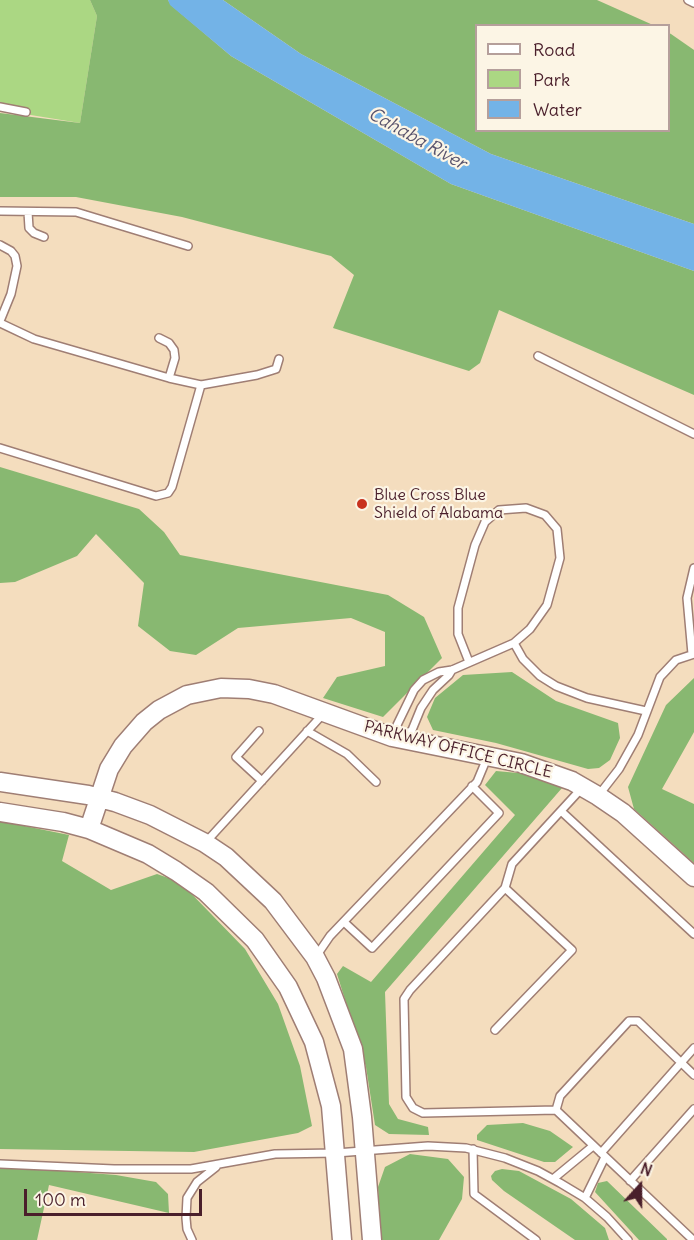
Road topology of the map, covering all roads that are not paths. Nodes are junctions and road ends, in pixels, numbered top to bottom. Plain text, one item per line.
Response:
1 (688, 0) edge
2 (694, 3) edge
3 (0, 107) edge
4 (26, 112) dead end
5 (0, 211) edge
6 (28, 212) junction
7 (44, 237) dead end
8 (0, 244) edge
9 (188, 246) dead end
10 (0, 322) edge
11 (159, 338) dead end
12 (538, 356) dead end
13 (279, 359) dead end
14 (169, 378) junction
15 (201, 385) junction
16 (694, 434) edge
17 (0, 448) edge
18 (694, 568) edge
19 (514, 643) junction
20 (693, 654) edge
21 (469, 662) junction
22 (452, 670) junction
23 (646, 711) junction
24 (324, 713) junction
25 (259, 731) dead end
26 (307, 732) junction
27 (401, 739) junction
28 (488, 756) junction
29 (262, 781) junction
30 (0, 782) edge
31 (376, 782) dead end
32 (472, 786) junction
33 (591, 791) junction
34 (99, 798) junction
35 (561, 811) junction
36 (0, 812) edge
37 (89, 830) junction
38 (205, 843) junction
39 (694, 877) edge
40 (506, 888) junction
41 (344, 922) junction
42 (694, 934) edge
43 (315, 957) junction
44 (495, 1030) dead end
45 (694, 1048) edge
46 (682, 1064) junction
47 (694, 1075) edge
48 (694, 1109) edge
49 (556, 1110) junction
50 (593, 1146) junction
51 (473, 1149) junction
52 (364, 1150) junction
53 (336, 1153) junction
54 (603, 1155) junction
55 (0, 1164) edge
56 (218, 1165) junction
57 (553, 1179) junction
58 (630, 1181) junction
59 (585, 1198) junction
60 (192, 1240) edge
61 (342, 1240) edge
62 (372, 1240) edge
63 (536, 1240) edge
64 (628, 1240) edge
65 (693, 1240) edge

1 - 2 lane
3 - 4 lane
5 - 6 lane
6 - 7 lane
6 - 9 lane
8 - 10 lane
10 - 14 lane
11 - 14 lane
12 - 16 lane
13 - 15 lane
14 - 15 lane
15 - 17 lane
18 - 20 lane
19 - 21 lane
19 - 21 lane
19 - 23 lane
20 - 23 lane
21 - 22 lane
22 - 27 lane
22 - 27 lane
23 - 33 lane
24 - 26 lane
24 - 27 street, PARKWAY OFFICE CIRCLE
24 - 34 street, PARKWAY OFFICE CIRCLE
25 - 29 lane
26 - 29 lane
26 - 31 lane
27 - 28 street, PARKWAY OFFICE CIRCLE
28 - 32 lane
28 - 33 street, PARKWAY OFFICE CIRCLE
29 - 38 lane
30 - 34 street
32 - 41 lane
32 - 41 lane
33 - 35 lane
33 - 39 street, PARKWAY OFFICE CIRCLE
34 - 37 street, PARKWAY OFFICE CIRCLE
34 - 38 street
35 - 40 lane
35 - 42 lane
36 - 37 street
37 - 53 street
38 - 43 street
40 - 44 lane
40 - 49 lane
41 - 43 lane
43 - 52 street
45 - 46 lane
46 - 47 lane
46 - 49 lane
46 - 54 lane
48 - 58 lane
49 - 50 lane
50 - 54 lane
50 - 57 lane
51 - 52 lane
51 - 57 lane
51 - 63 lane
52 - 53 lane
52 - 62 street
53 - 56 lane
53 - 61 street
54 - 58 lane
54 - 59 lane
55 - 56 lane
56 - 60 lane
57 - 59 lane
58 - 65 lane
59 - 64 lane

